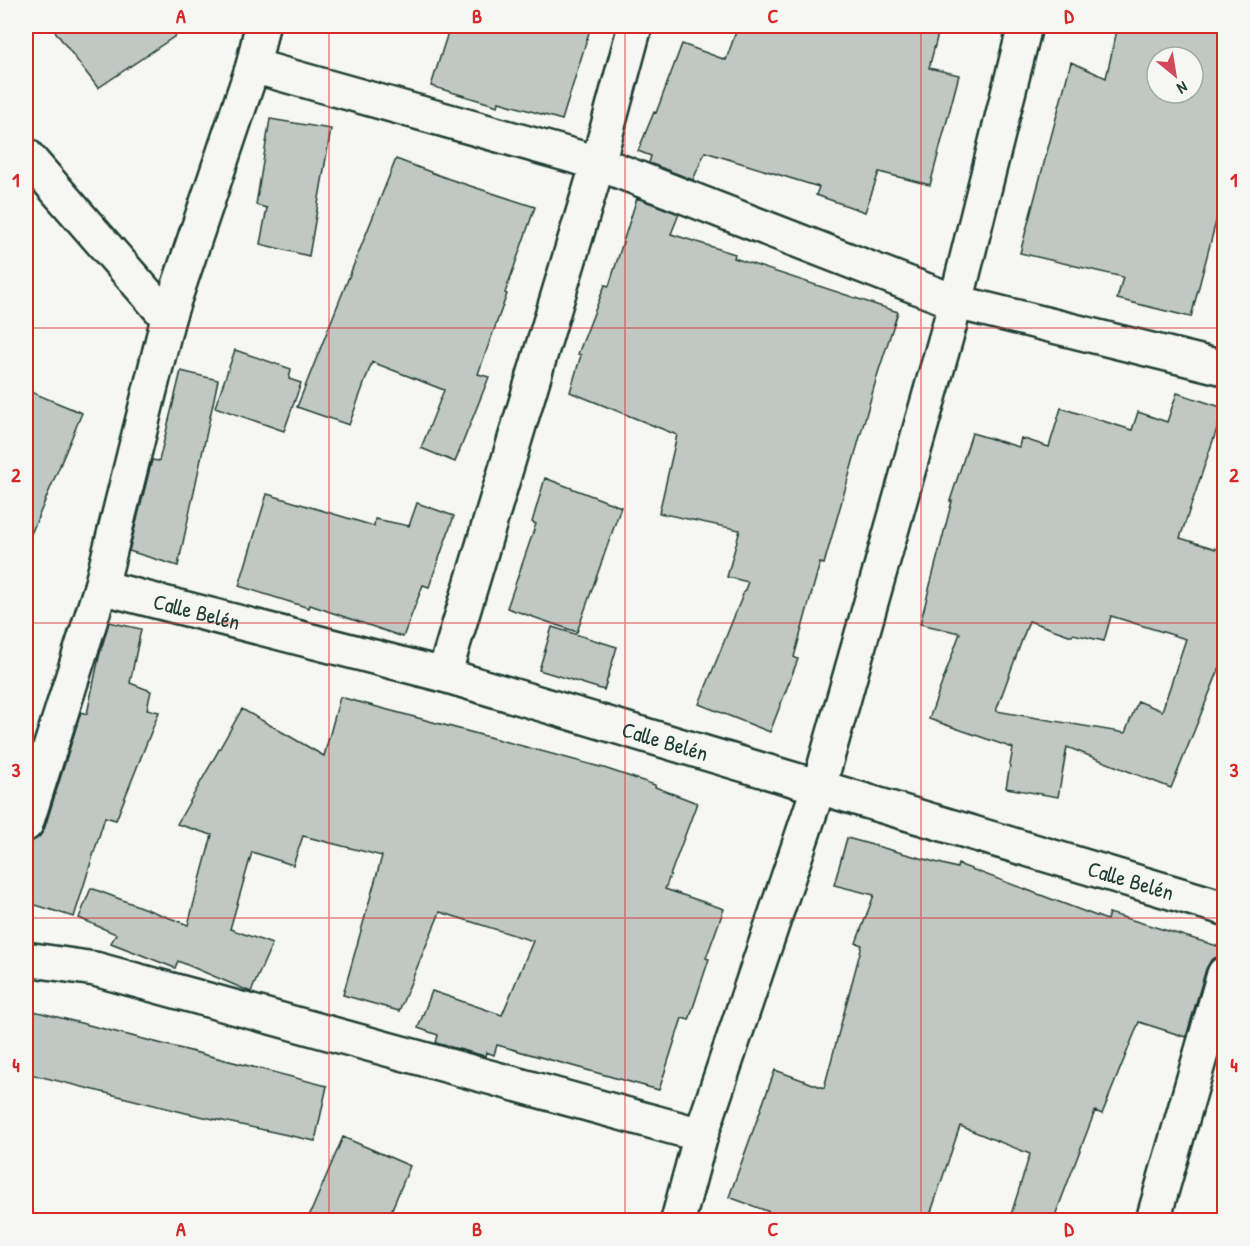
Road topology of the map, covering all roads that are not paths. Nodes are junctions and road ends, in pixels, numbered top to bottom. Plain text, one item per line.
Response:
1 (262, 26) edge
2 (636, 26) edge
3 (1025, 26) edge
4 (253, 66) junction
5 (26, 155) edge
6 (598, 163) junction
7 (956, 302) junction
8 (168, 318) junction
9 (1224, 368) edge
10 (101, 587) junction
11 (444, 675) junction
12 (819, 786) junction
13 (26, 824) edge
14 (1224, 908) edge
15 (26, 959) edge
16 (1224, 974) edge
17 (701, 1135) junction
18 (678, 1221) edge
19 (1153, 1221) edge

1 - 4 street
2 - 6 street
3 - 7 street
4 - 6 street
4 - 8 street
5 - 8 street
6 - 7 street
6 - 11 street
7 - 9 street
7 - 12 street
8 - 10 street
10 - 11 street, Calle Belén
10 - 13 street
11 - 12 street, Calle Belén
12 - 14 street, Calle Belén
12 - 17 street
15 - 17 street
16 - 19 street
17 - 18 street

